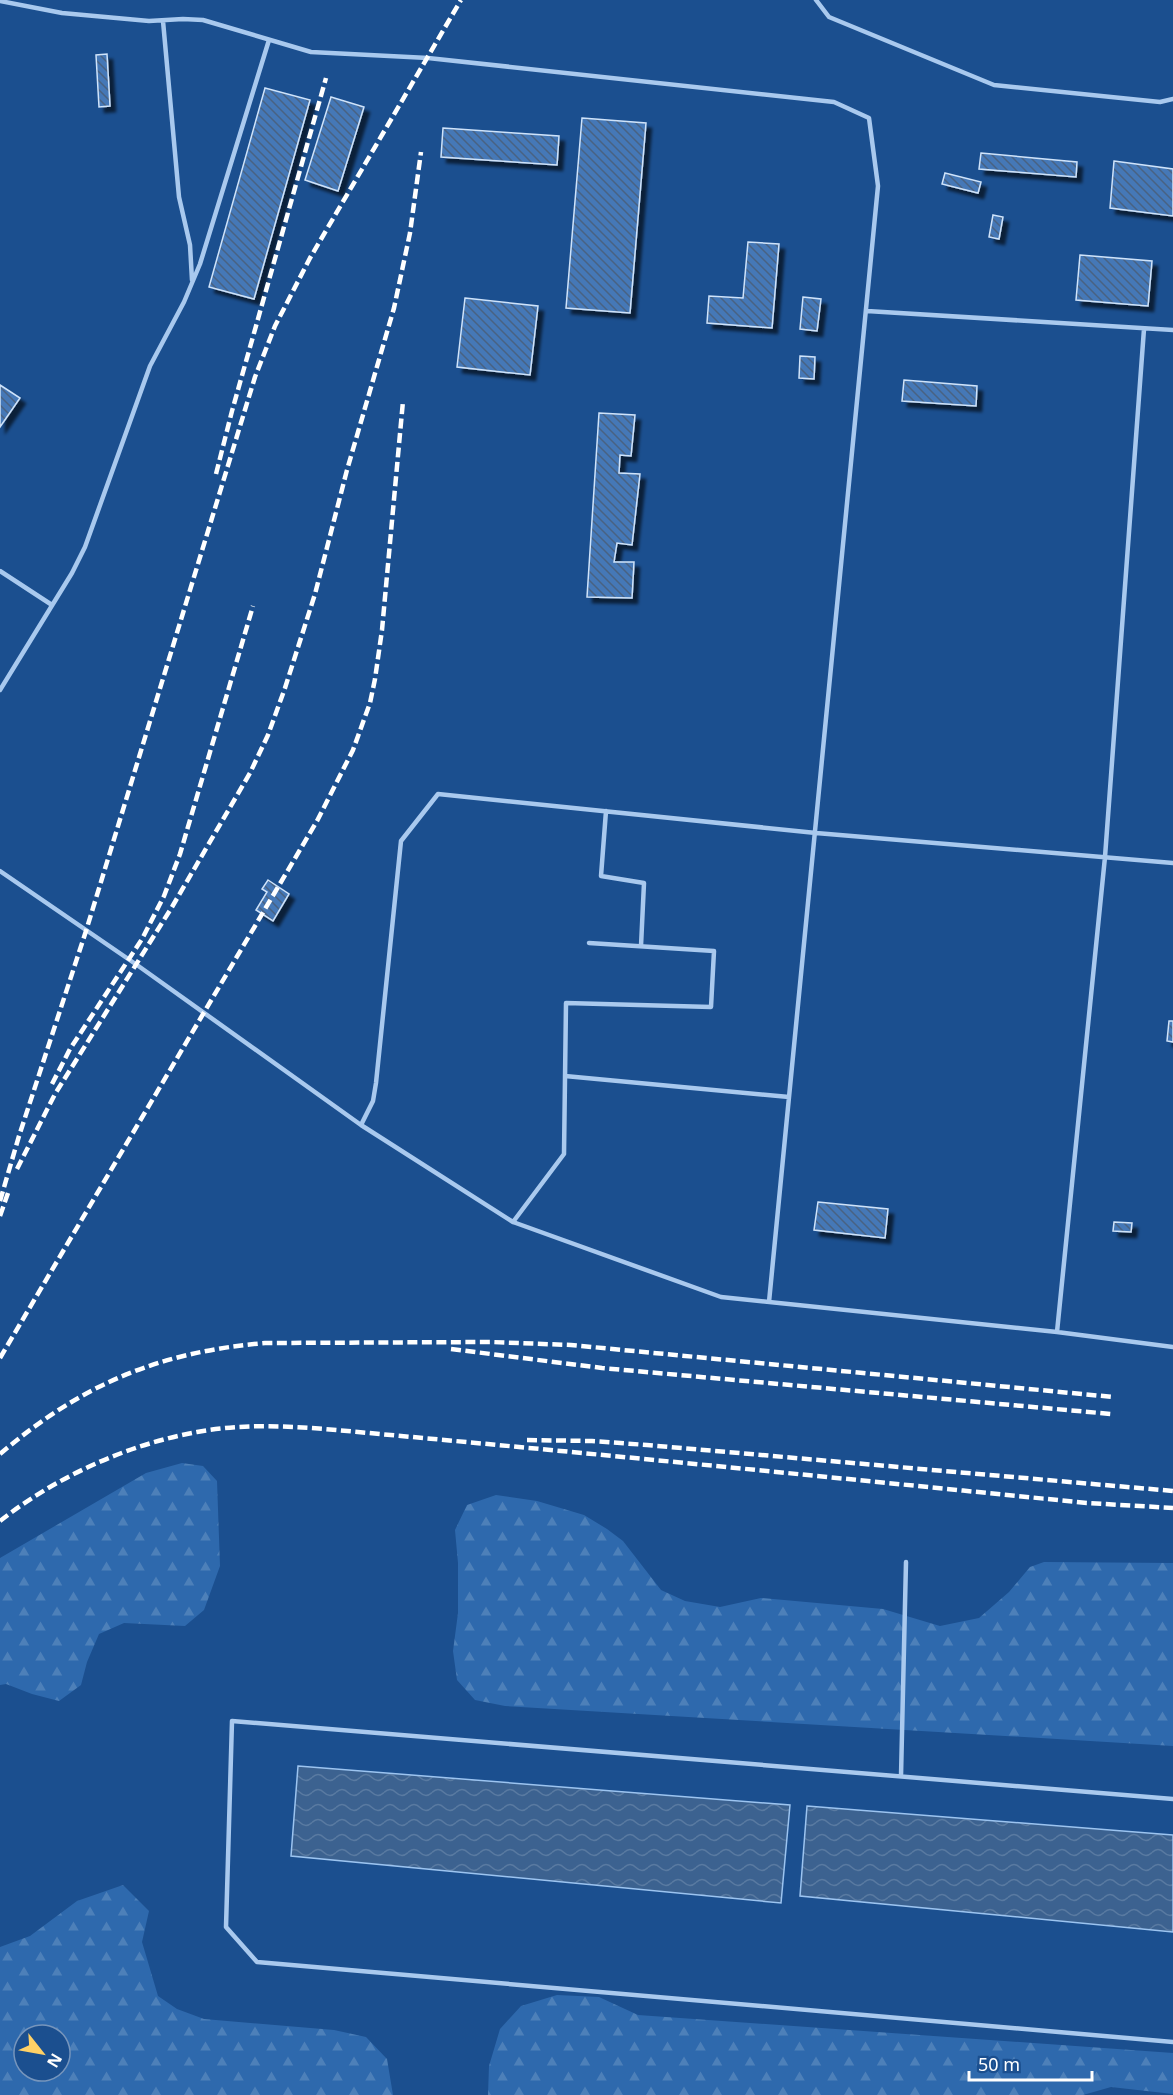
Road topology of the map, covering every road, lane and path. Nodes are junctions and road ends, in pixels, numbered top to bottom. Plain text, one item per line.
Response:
1 (816, 0) edge
2 (0, 1) edge
3 (163, 21) junction
4 (269, 40) junction
5 (1173, 99) edge
6 (192, 285) junction
7 (867, 311) junction
8 (1144, 329) junction
9 (1173, 330) edge
10 (0, 571) edge
11 (52, 605) junction
12 (0, 690) edge
13 (606, 812) junction
14 (816, 833) junction
15 (1105, 857) junction
16 (1173, 863) edge
17 (0, 871) edge
18 (589, 943) dead end
19 (641, 946) junction
20 (565, 1076) junction
21 (789, 1097) junction
22 (360, 1125) junction
23 (513, 1222) junction
24 (769, 1302) junction
25 (1057, 1332) junction
26 (1173, 1347) edge
27 (906, 1562) dead end
28 (901, 1776) junction
29 (1173, 1799) edge
30 (1173, 2042) edge

1 - 5 lane
2 - 3 lane
3 - 4 lane
3 - 6 lane
4 - 6 lane
4 - 7 lane
6 - 11 lane
7 - 8 lane
7 - 14 lane
8 - 9 lane
8 - 15 lane
10 - 11 lane
11 - 12 lane
13 - 14 lane
13 - 19 lane
13 - 22 lane
14 - 15 lane
14 - 21 lane
15 - 16 lane
15 - 25 lane
17 - 22 lane
18 - 19 lane
19 - 20 lane
20 - 21 lane
20 - 23 lane
21 - 24 lane
22 - 23 lane
23 - 24 lane
24 - 25 lane
25 - 26 lane
27 - 28 lane
28 - 29 lane
28 - 30 lane

